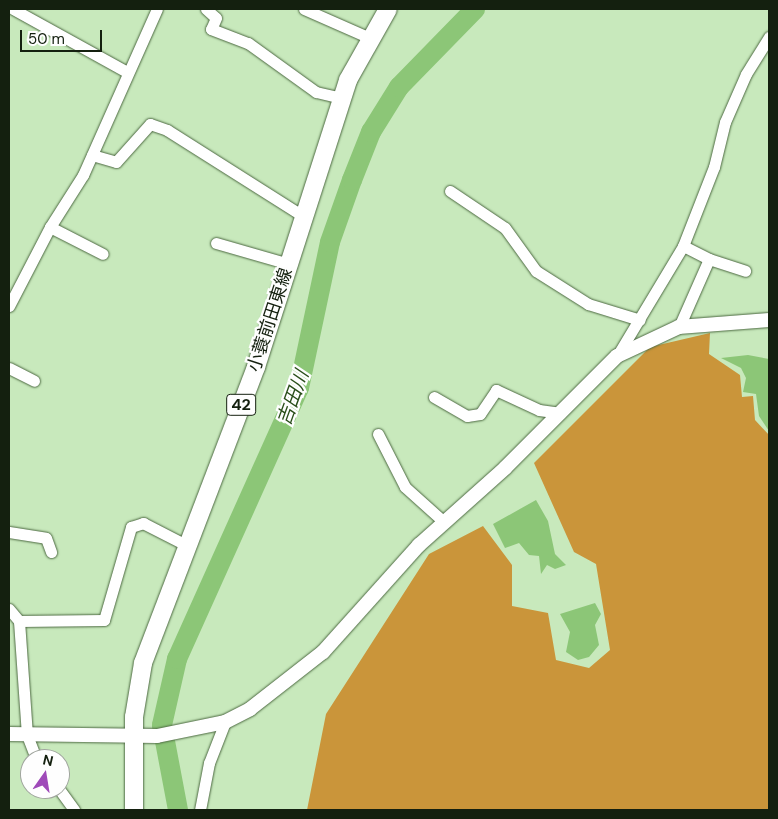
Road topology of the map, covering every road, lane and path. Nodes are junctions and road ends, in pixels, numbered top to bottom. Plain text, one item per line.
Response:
1 (13, 9) edge
2 (157, 9) edge
3 (206, 9) edge
4 (304, 9) edge
5 (388, 9) edge
6 (769, 37) edge
7 (370, 38) junction
8 (127, 72) junction
9 (342, 98) junction
10 (92, 155) junction
11 (450, 191) dead end
12 (303, 216) junction
13 (50, 226) junction
14 (216, 243) dead end
15 (682, 246) junction
16 (102, 254) dead end
17 (709, 259) junction
18 (289, 264) junction
19 (745, 271) dead end
20 (9, 306) edge
21 (640, 320) junction
22 (769, 320) edge
23 (679, 327) junction
24 (617, 356) junction
25 (9, 368) edge
26 (34, 381) dead end
27 (434, 397) dead end
28 (561, 414) junction
29 (378, 434) dead end
30 (444, 522) junction
31 (9, 532) edge
32 (186, 545) junction
33 (51, 552) dead end
34 (9, 609) edge
35 (19, 621) junction
36 (225, 722) junction
37 (9, 734) edge
38 (27, 735) junction
39 (133, 737) junction
40 (32, 749) edge
41 (66, 799) edge
42 (74, 810) edge
43 (134, 810) edge
44 (200, 810) edge

1 - 8 street
2 - 8 street
3 - 9 street
4 - 7 street
5 - 7 main road, 小蓑前田東線 / 42
6 - 15 street
7 - 9 main road, 小蓑前田東線 / 42
8 - 10 street
9 - 12 main road, 小蓑前田東線 / 42
10 - 12 street
10 - 13 street
11 - 21 street
12 - 18 main road, 小蓑前田東線 / 42
13 - 16 street
13 - 20 street
14 - 18 street
15 - 17 street
15 - 21 street
17 - 19 street
17 - 23 street
18 - 32 main road, 小蓑前田東線 / 42
21 - 24 street
22 - 23 street
23 - 24 street
24 - 28 street
25 - 26 street
27 - 28 street
28 - 30 street
29 - 30 street
30 - 36 street
31 - 33 street
32 - 35 street
32 - 39 main road, 小蓑前田東線 / 42
34 - 35 street
35 - 38 street
36 - 39 street
36 - 44 street
37 - 38 street
38 - 39 street
38 - 40 street
39 - 43 main road, 小蓑前田東線 / 42
41 - 42 street

